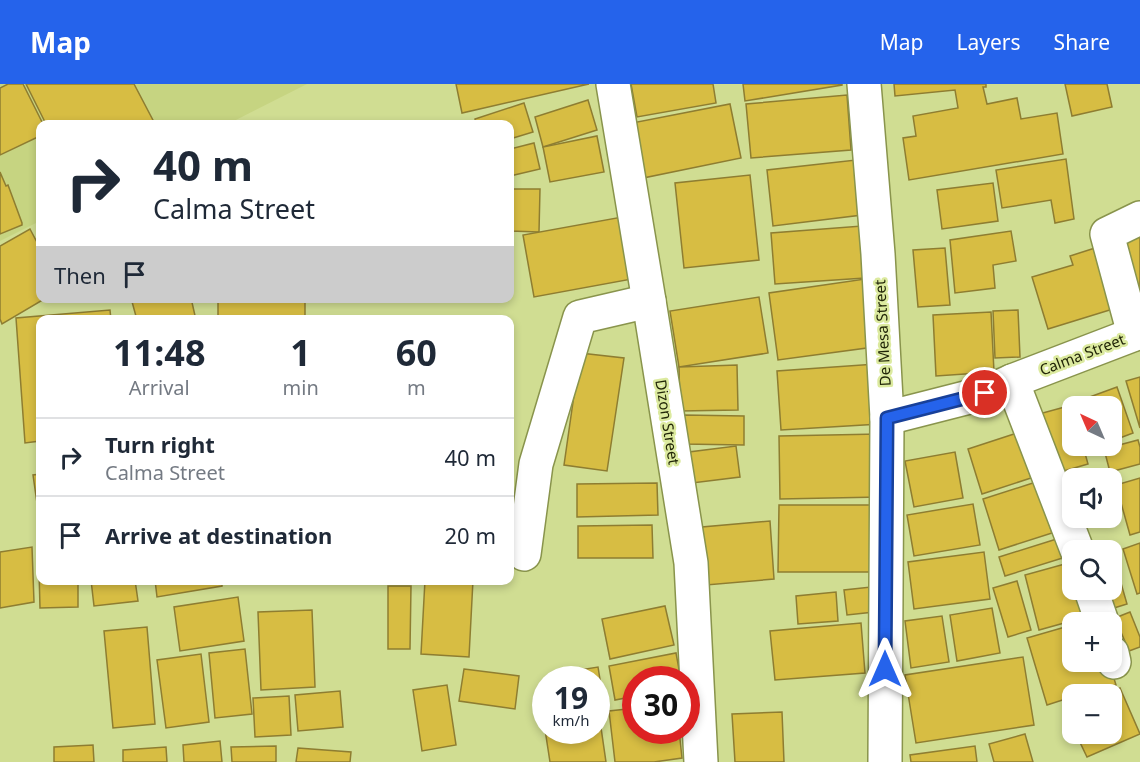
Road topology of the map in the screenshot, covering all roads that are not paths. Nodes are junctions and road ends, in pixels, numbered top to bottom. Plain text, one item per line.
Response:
1 (613, 84) edge
2 (864, 84) edge
3 (1140, 218) edge
4 (649, 301) junction
5 (1137, 333) edge
6 (1012, 381) junction
7 (887, 418) junction
8 (1073, 540) edge
9 (524, 554) dead end
10 (701, 762) edge
11 (885, 762) edge

1 - 4 street, Dizon Street
2 - 7 street, De Mesa Street
3 - 5 street
4 - 9 street
4 - 10 street, Dizon Street
5 - 6 street, Calma Street
6 - 7 street, Calma Street
6 - 8 street
7 - 11 street, De Mesa Street

